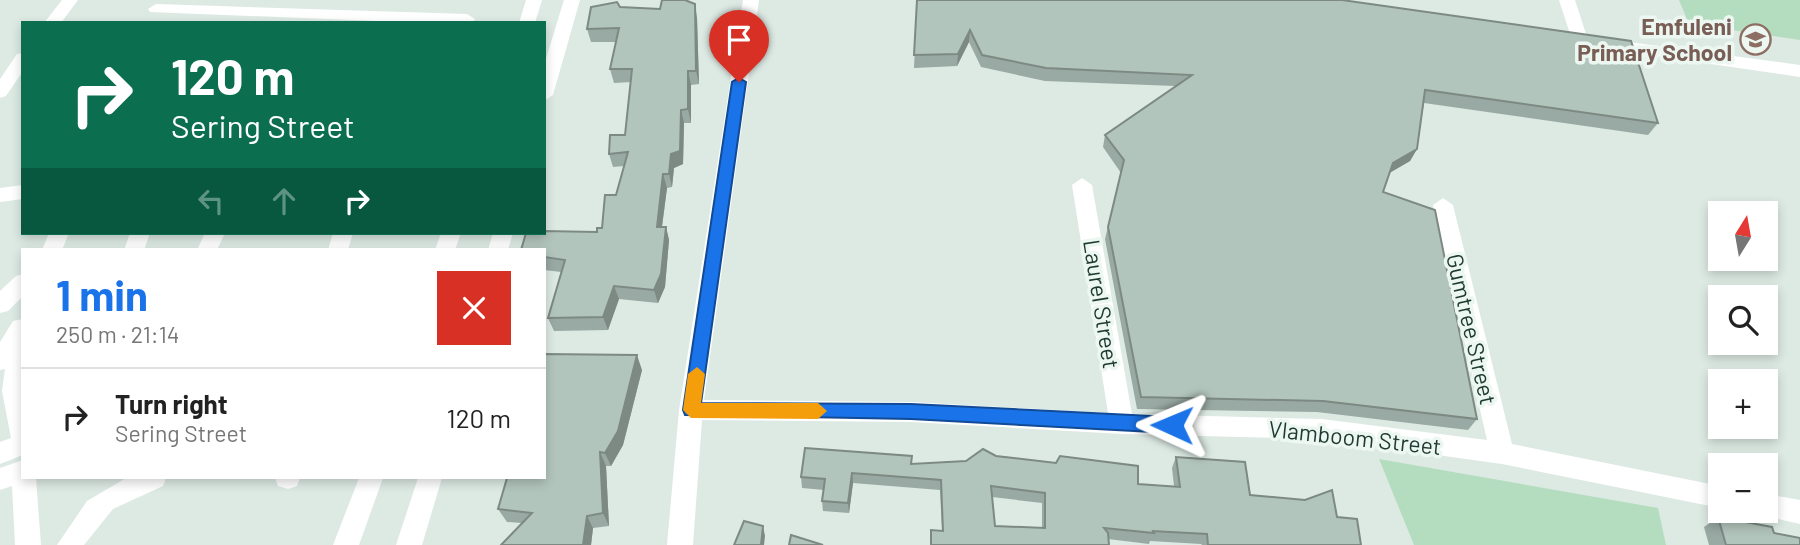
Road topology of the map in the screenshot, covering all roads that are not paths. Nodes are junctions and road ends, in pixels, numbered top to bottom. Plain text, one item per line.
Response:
1 (71, 0) edge
2 (534, 0) edge
3 (572, 0) edge
4 (751, 0) edge
5 (1567, 0) edge
6 (155, 11) edge
7 (467, 19) dead end
8 (54, 21) edge
9 (528, 21) edge
10 (21, 60) edge
11 (21, 60) edge
12 (1800, 71) edge
13 (0, 77) edge
14 (546, 88) edge
15 (0, 92) edge
16 (1082, 185) dead end
17 (21, 192) edge
18 (0, 195) edge
19 (1443, 205) dead end
20 (21, 284) edge
21 (0, 305) edge
22 (21, 327) edge
23 (21, 333) edge
24 (0, 361) edge
25 (691, 410) junction
26 (1122, 424) junction
27 (21, 431) edge
28 (21, 443) edge
29 (0, 453) edge
30 (1502, 453) junction
31 (21, 472) edge
32 (24, 479) edge
33 (152, 479) edge
34 (371, 479) edge
35 (430, 479) edge
36 (0, 480) edge
37 (1708, 495) edge
38 (1778, 508) edge
39 (1800, 512) edge
40 (28, 545) edge
41 (70, 545) edge
42 (346, 545) edge
43 (409, 545) edge
44 (680, 545) edge

1 - 8 street
2 - 9 street
3 - 14 street
4 - 25 street
5 - 12 street
6 - 7 street
10 - 13 street
11 - 15 street
16 - 26 street, Laurel Street
17 - 18 street
19 - 30 street, Gumtree Street
20 - 21 street
22 - 24 street
23 - 27 street
25 - 26 street, Vlamboom Street
25 - 44 street
26 - 30 street, Vlamboom Street
28 - 29 street
30 - 37 street, Vlamboom Street
31 - 36 street
32 - 40 street
33 - 41 street
34 - 42 street
35 - 43 street
38 - 39 street

